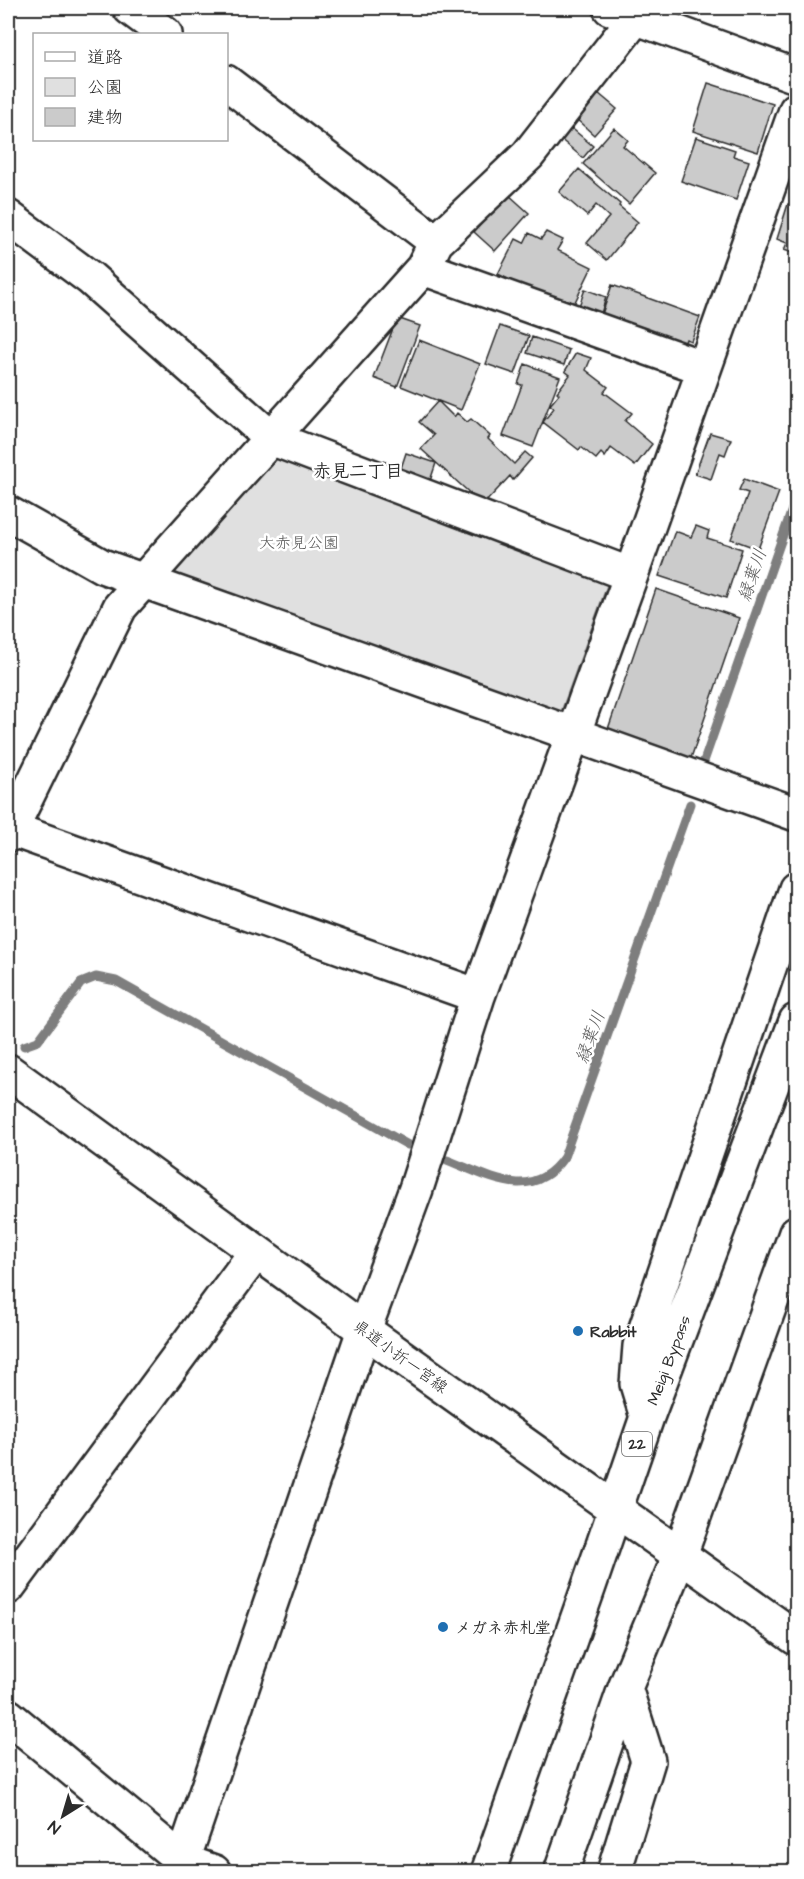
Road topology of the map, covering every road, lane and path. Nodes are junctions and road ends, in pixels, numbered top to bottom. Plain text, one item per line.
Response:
1 (130, 8) edge
2 (623, 12) edge
3 (164, 33) edge
4 (796, 76) edge
5 (228, 84) edge
6 (796, 110) edge
7 (8, 217) edge
8 (429, 255) junction
9 (704, 368) junction
10 (271, 438) junction
11 (8, 513) edge
12 (631, 575) junction
13 (144, 580) junction
14 (573, 734) junction
15 (796, 814) edge
16 (8, 831) edge
17 (796, 896) edge
18 (478, 996) junction
19 (796, 1021) edge
20 (8, 1071) edge
21 (796, 1233) edge
22 (256, 1252) junction
23 (364, 1330) junction
24 (647, 1417) junction
25 (615, 1509) junction
26 (680, 1555) junction
27 (8, 1587) edge
28 (796, 1638) edge
29 (625, 1688) junction
30 (8, 1716) edge
31 (511, 1807) junction
32 (181, 1866) edge
33 (214, 1872) edge
34 (467, 1872) edge
35 (488, 1872) edge
36 (561, 1872) edge
37 (614, 1872) edge

1 - 3 main road
2 - 4 main road
2 - 8 main road
5 - 8 main road
6 - 9 main road
7 - 10 main road
8 - 9 main road
8 - 10 main road
9 - 12 main road
10 - 12 main road
10 - 13 main road
11 - 13 main road
12 - 14 main road
13 - 14 main road
13 - 16 main road
14 - 15 main road
14 - 18 main road
16 - 18 main road
17 - 24 main road, 22
18 - 23 main road
19 - 24 main road, Meigi Bypass / 22
20 - 22 main road, 県道小折一宮線
21 - 26 main road
22 - 23 main road, 県道小折一宮線
22 - 27 main road
23 - 25 main road, 県道小折一宮線
23 - 32 main road
24 - 25 main road, Meigi Bypass / 22
25 - 26 main road, 県道小折一宮線
25 - 31 main road, Meigi Bypass / 22
26 - 28 main road, 県道小折一宮線
26 - 29 main road
29 - 36 main road
29 - 37 main road
30 - 32 main road
31 - 34 main road, 22
31 - 35 main road, Meigi Bypass / 22
32 - 33 main road

